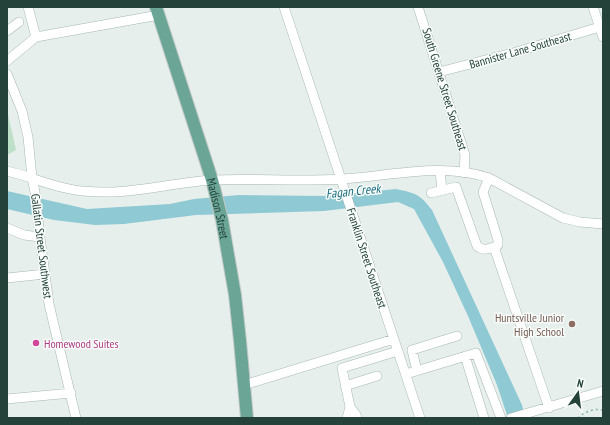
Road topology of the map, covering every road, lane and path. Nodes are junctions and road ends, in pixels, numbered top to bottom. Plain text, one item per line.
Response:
1 (28, 7) edge
2 (284, 7) edge
3 (418, 7) edge
4 (593, 7) edge
5 (157, 11) edge
6 (19, 22) dead end
7 (601, 26) edge
8 (7, 31) edge
9 (36, 37) junction
10 (603, 37) edge
11 (7, 61) edge
12 (439, 72) junction
13 (7, 74) edge
14 (440, 171) junction
15 (7, 172) edge
16 (460, 172) junction
17 (32, 178) junction
18 (489, 178) junction
19 (341, 179) junction
20 (212, 180) junction
21 (456, 187) junction
22 (442, 190) junction
23 (432, 193) dead end
24 (603, 224) edge
25 (7, 228) edge
26 (40, 237) junction
27 (494, 247) junction
28 (45, 274) junction
29 (7, 278) edge
30 (457, 336) dead end
31 (394, 339) junction
32 (398, 351) junction
33 (465, 356) junction
34 (417, 371) junction
35 (406, 374) junction
36 (377, 376) dead end
37 (244, 385) junction
38 (346, 386) junction
39 (603, 391) edge
40 (70, 393) junction
41 (7, 399) edge
42 (350, 408) junction
43 (549, 408) junction
44 (603, 410) edge
45 (76, 418) edge
46 (247, 418) edge
47 (347, 418) edge
48 (357, 418) edge
49 (420, 418) edge
50 (484, 418) edge
51 (501, 418) edge
52 (511, 418) edge
53 (578, 418) edge

1 - 9 street
2 - 19 street, Franklin Street Southeast
3 - 12 street, South Greene Street Southeast
4 - 7 street
5 - 9 street
5 - 20 main road, Madison Street
6 - 8 street
7 - 10 street
7 - 12 street, Bannister Lane Southeast
9 - 11 street
12 - 16 street, South Greene Street Southeast
13 - 17 street, Gallatin Street Southwest
14 - 16 street
14 - 19 street
14 - 22 street
15 - 17 street
16 - 18 street
16 - 21 street, South Greene Street Southeast
17 - 20 street
17 - 26 street, Gallatin Street Southwest
18 - 24 street
18 - 27 street
19 - 20 street
19 - 31 street, Franklin Street Southeast
20 - 37 main road, Madison Street
21 - 22 street
21 - 27 street, South Greene Street Southeast
22 - 23 street
25 - 26 street
26 - 28 street, Gallatin Street Southwest
27 - 43 street
28 - 29 street
28 - 40 street, Gallatin Street Southwest
30 - 34 street
31 - 32 street, Franklin Street Southeast
31 - 37 street
32 - 35 street, Franklin Street Southeast
32 - 38 street
33 - 34 street
33 - 50 street
33 - 51 street
34 - 35 street
35 - 49 street, Franklin Street Southeast
36 - 38 street
37 - 46 main road, Madison Street
38 - 42 street
39 - 43 street
40 - 41 street
40 - 45 street, Gallatin Street Southwest
42 - 47 street
42 - 48 street
43 - 52 street
44 - 53 path

